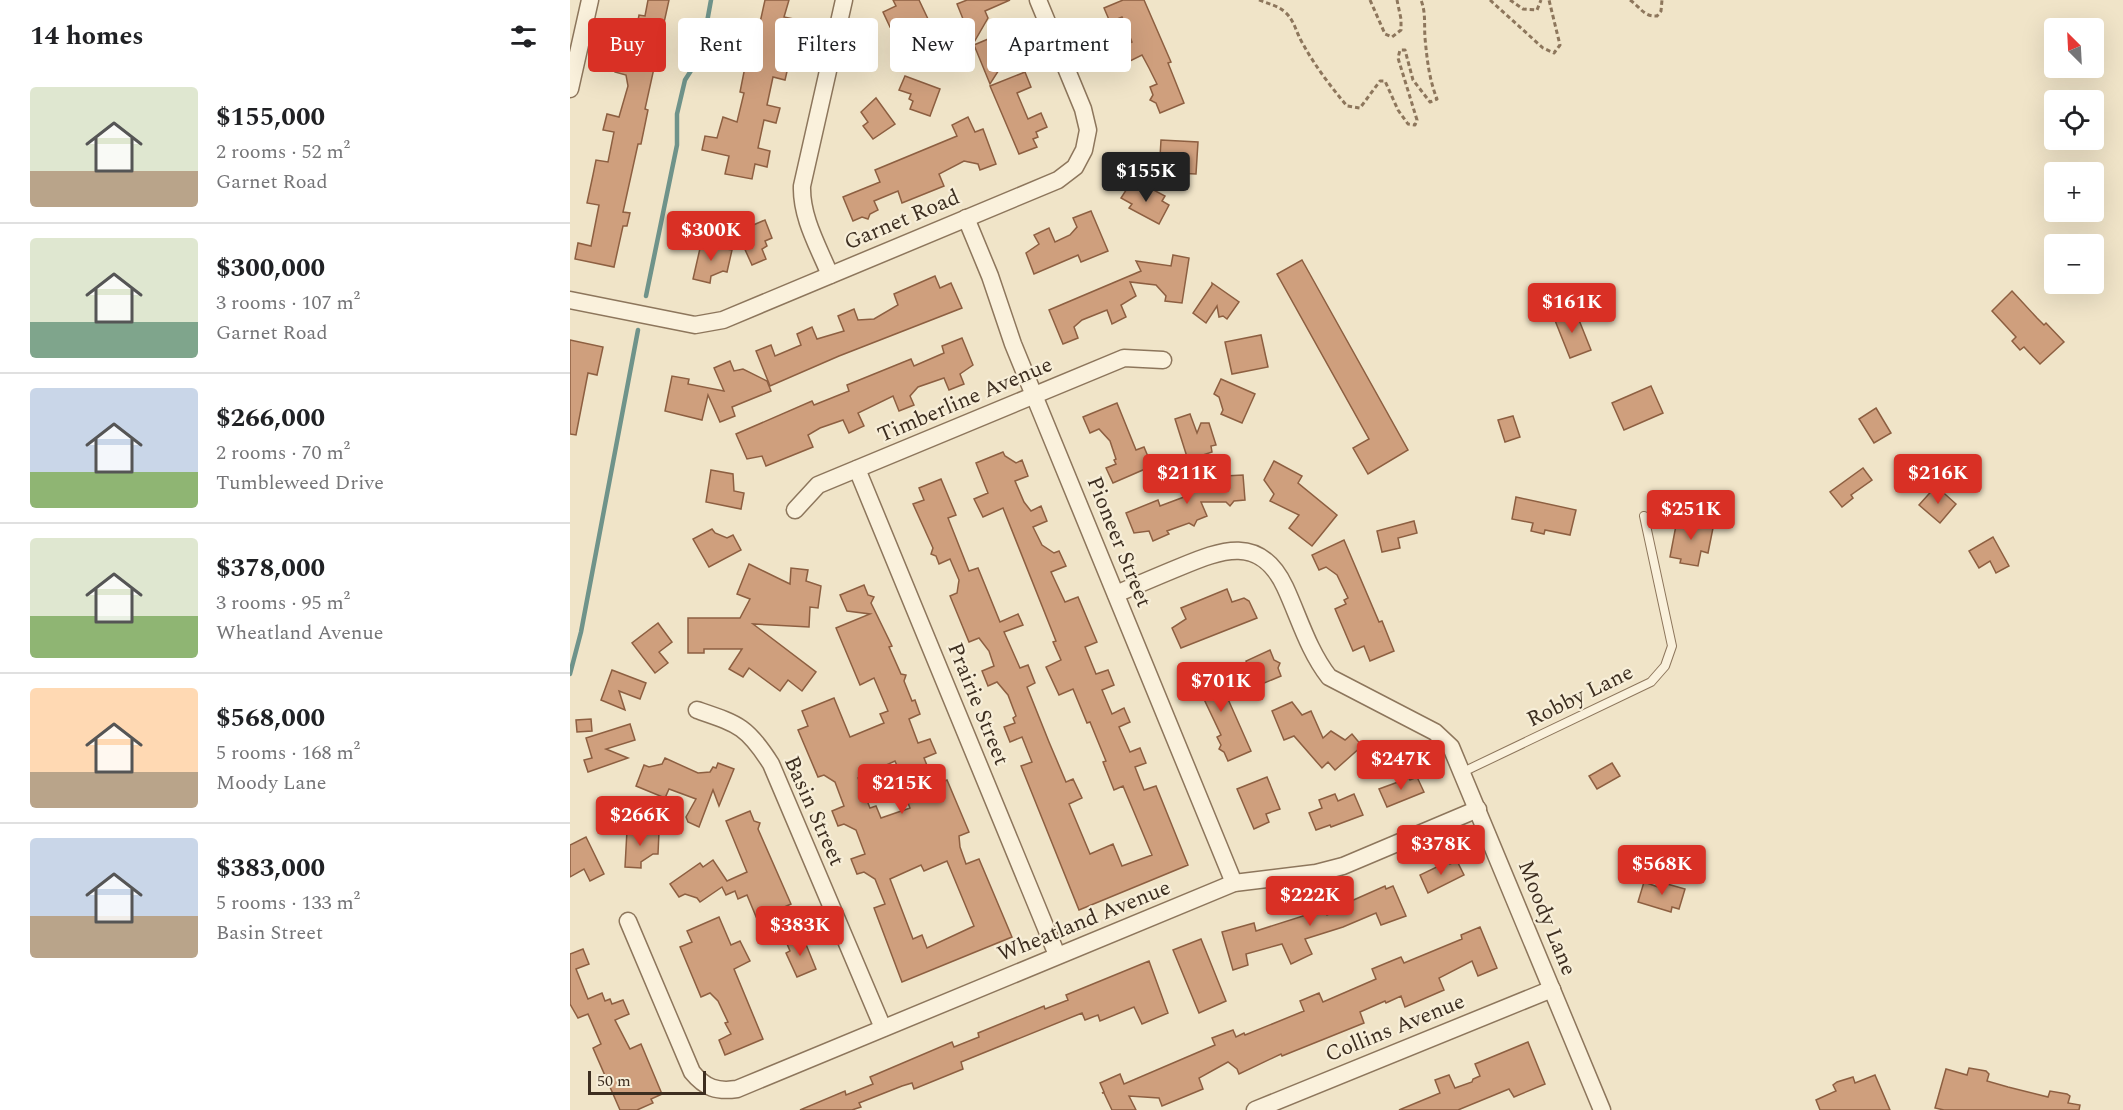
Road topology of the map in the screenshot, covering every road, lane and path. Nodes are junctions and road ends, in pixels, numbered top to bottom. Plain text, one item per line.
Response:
1 (590, 0) edge
2 (844, 0) edge
3 (1038, 0) edge
4 (1259, 0) edge
5 (1370, 0) edge
6 (1397, 0) edge
7 (1421, 0) edge
8 (1490, 0) edge
9 (1510, 0) edge
10 (1541, 0) edge
11 (1550, 0) edge
12 (1630, 0) edge
13 (1662, 0) edge
14 (570, 89) edge
15 (966, 218) junction
16 (830, 275) junction
17 (570, 300) edge
18 (1163, 360) dead end
19 (1034, 395) junction
20 (856, 469) junction
21 (795, 510) dead end
22 (1644, 516) dead end
23 (1116, 594) junction
24 (697, 710) dead end
25 (1463, 772) junction
26 (1478, 809) junction
27 (1234, 883) junction
28 (628, 921) dead end
29 (1057, 956) junction
30 (1552, 988) junction
31 (883, 1028) junction
32 (1255, 1110) edge
33 (1602, 1110) edge

1 - 14 street
2 - 16 street
3 - 15 street, Garnet Road
4 - 7 path
5 - 6 path
8 - 11 path
9 - 10 path
12 - 13 path
15 - 16 street, Garnet Road
15 - 19 street, Pioneer Street
16 - 17 street, Garnet Road
18 - 19 street, Timberline Avenue
19 - 20 street, Timberline Avenue
19 - 23 street, Pioneer Street
20 - 21 street, Timberline Avenue
20 - 29 street, Prairie Street
22 - 25 lane, Robby Lane
23 - 25 street, Moody Lane
23 - 27 street, Pioneer Street
24 - 31 street, Basin Street
25 - 26 street, Moody Lane
26 - 27 street, Wheatland Avenue
26 - 30 street, Moody Lane
27 - 29 street, Wheatland Avenue
28 - 31 street, Wheatland Avenue
29 - 31 street, Wheatland Avenue
30 - 32 street, Collins Avenue
30 - 33 street, Moody Lane

